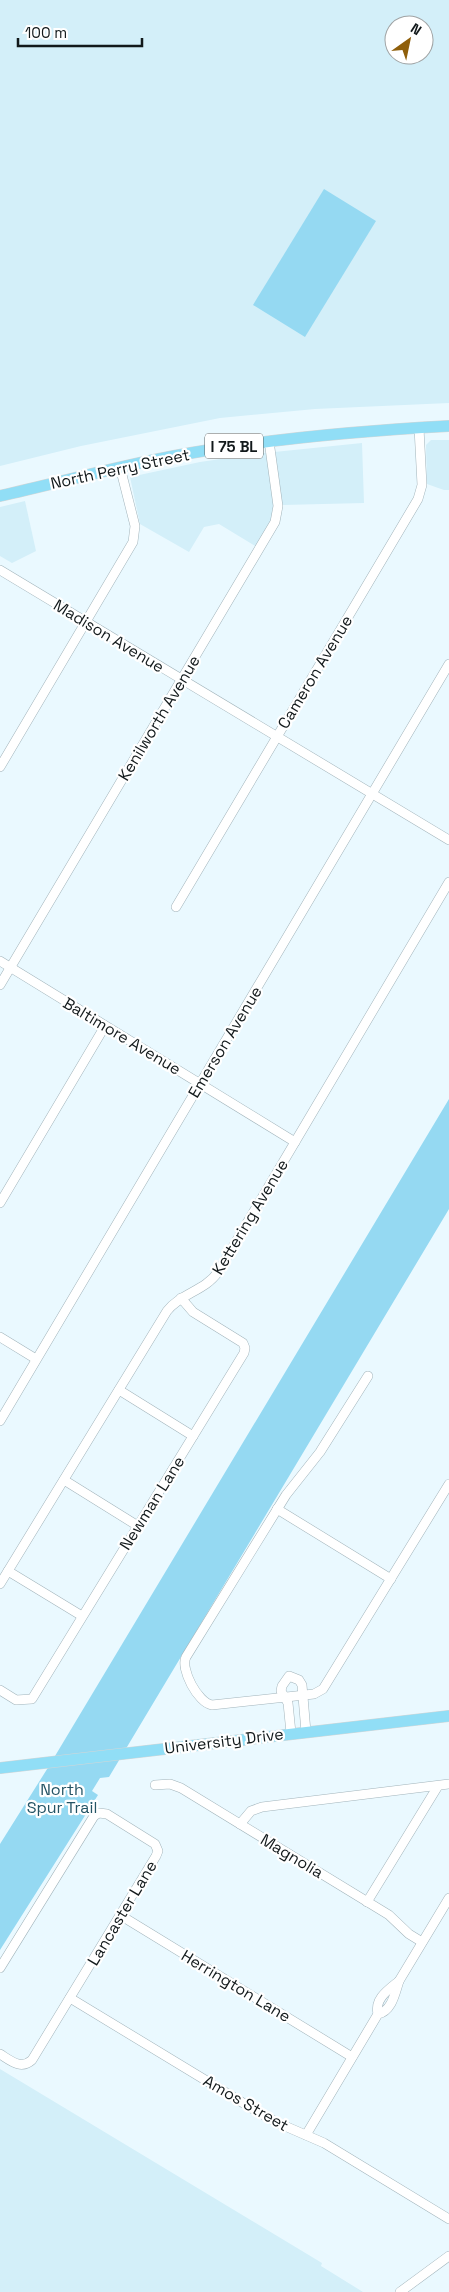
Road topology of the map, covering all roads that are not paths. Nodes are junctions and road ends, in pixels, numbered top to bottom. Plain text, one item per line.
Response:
1 (449, 426) edge
2 (419, 428) junction
3 (269, 441) junction
4 (120, 467) junction
5 (0, 496) edge
6 (0, 570) edge
7 (86, 622) junction
8 (449, 664) edge
9 (182, 679) junction
10 (277, 736) junction
11 (0, 768) edge
12 (372, 793) junction
13 (449, 840) edge
14 (449, 882) edge
15 (176, 907) dead end
16 (0, 962) edge
17 (10, 968) junction
18 (0, 985) edge
19 (105, 1026) junction
20 (200, 1084) junction
21 (295, 1142) junction
22 (0, 1203) edge
23 (182, 1298) junction
24 (0, 1337) edge
25 (36, 1359) junction
26 (368, 1376) dead end
27 (119, 1390) junction
28 (0, 1421) edge
29 (193, 1436) junction
30 (64, 1480) junction
31 (449, 1484) edge
32 (277, 1508) junction
33 (138, 1526) junction
34 (8, 1571) junction
35 (391, 1579) junction
36 (0, 1584) edge
37 (82, 1616) junction
38 (0, 1690) edge
39 (302, 1695) junction
40 (284, 1696) junction
41 (449, 1716) edge
42 (306, 1732) junction
43 (292, 1733) junction
44 (0, 1768) edge
45 (449, 1784) edge
46 (155, 1785) dead end
47 (438, 1786) junction
48 (240, 1824) junction
49 (449, 1898) edge
50 (367, 1902) junction
51 (120, 1915) junction
52 (422, 1942) junction
53 (0, 1968) edge
54 (70, 1998) junction
55 (0, 2054) edge
56 (352, 2057) junction
57 (306, 2135) junction
58 (449, 2219) edge
59 (449, 2256) edge
60 (400, 2292) edge

1 - 2 main road, North Perry Street / I 75 BL
2 - 3 main road, North Perry Street / I 75 BL
2 - 10 street, Cameron Avenue
3 - 4 main road, North Perry Street / I 75 BL
3 - 9 street, Kenilworth Avenue
4 - 5 main road, North Perry Street / I 75 BL
4 - 7 street
6 - 7 street, Madison Avenue
7 - 9 street, Madison Avenue
7 - 11 street
8 - 12 street, Emerson Avenue
9 - 10 street, Madison Avenue
9 - 17 street, Kenilworth Avenue
10 - 12 street, Madison Avenue
10 - 15 street, Cameron Avenue
12 - 13 street, Madison Avenue
12 - 20 street, Emerson Avenue
14 - 21 street, Kettering Avenue
16 - 17 street, Baltimore Avenue
17 - 18 street, Kenilworth Avenue
17 - 19 street, Baltimore Avenue
19 - 20 street, Baltimore Avenue
19 - 22 street
20 - 21 street, Baltimore Avenue
20 - 25 street, Emerson Avenue
21 - 23 street, Kettering Avenue
23 - 27 street, Kettering Avenue
23 - 29 street, Newman Lane
24 - 25 street
25 - 28 street, Emerson Avenue
26 - 32 street
27 - 29 street
27 - 30 street, Kettering Avenue
29 - 33 street, Newman Lane
30 - 33 street
30 - 34 street, Kettering Avenue
31 - 35 street
32 - 35 street
32 - 40 street
33 - 37 street, Newman Lane
34 - 36 street, Kettering Avenue
34 - 37 street
35 - 39 street
37 - 38 street, Newman Lane
39 - 40 street
39 - 40 street
39 - 42 street
40 - 43 street
41 - 42 main road, University Drive
42 - 43 main road, University Drive
43 - 44 main road, University Drive
45 - 47 street
46 - 48 street, Magnolia
47 - 48 street
47 - 50 street
48 - 50 street, Magnolia
49 - 52 street
50 - 52 street, Magnolia
51 - 53 street, Lancaster Lane
51 - 54 street, Lancaster Lane
51 - 56 street, Herrington Lane
52 - 56 street
54 - 55 street, Lancaster Lane
54 - 57 street, Amos Street
56 - 57 street
57 - 58 street, Amos Street
59 - 60 street

